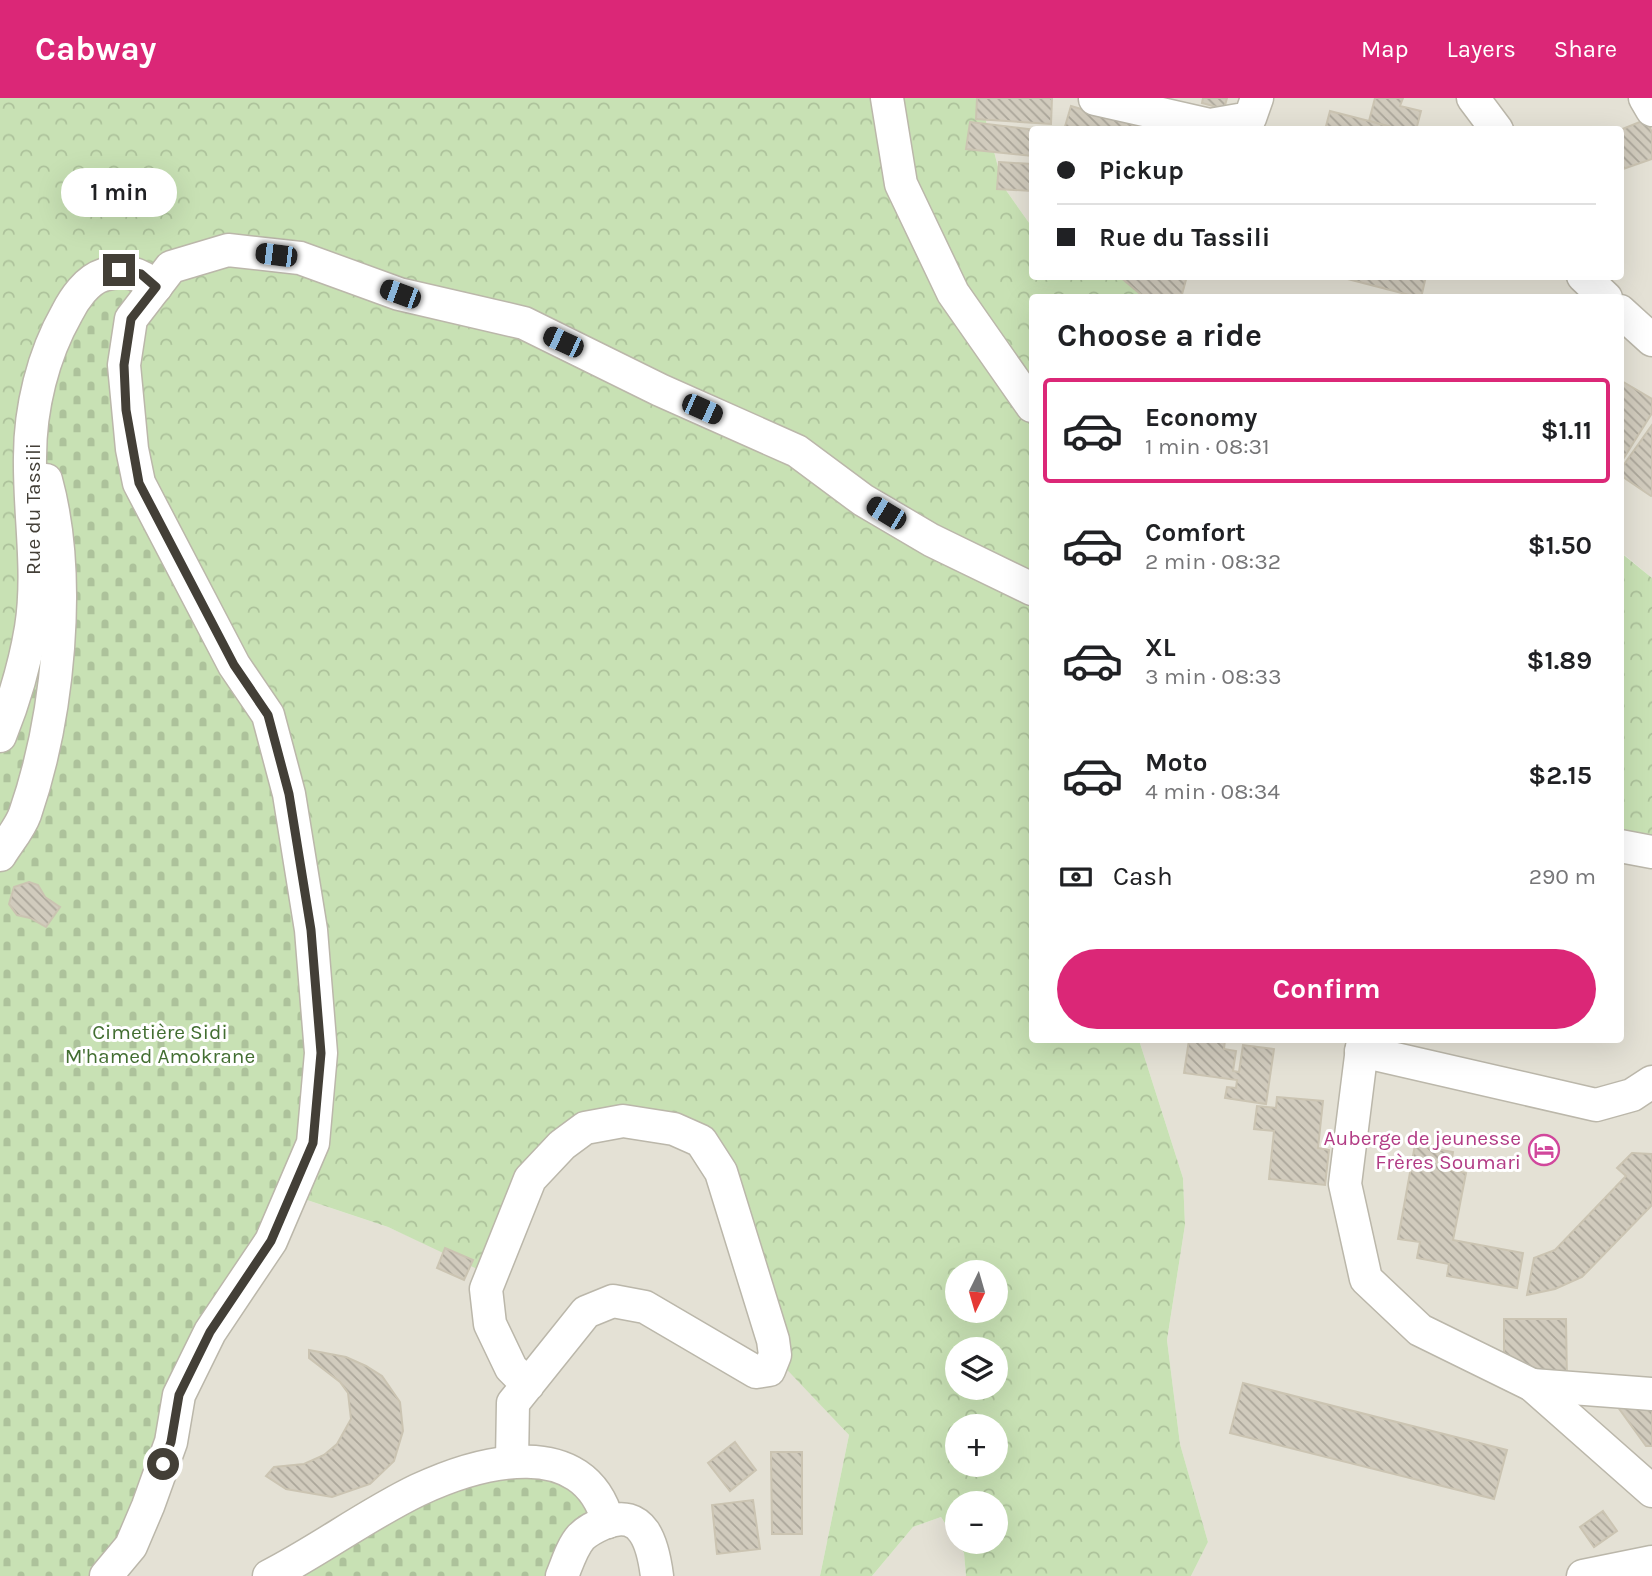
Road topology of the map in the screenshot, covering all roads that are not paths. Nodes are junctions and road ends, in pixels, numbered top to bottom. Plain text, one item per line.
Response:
1 (887, 98) edge
2 (1257, 98) edge
3 (1473, 98) edge
4 (1645, 98) edge
5 (1095, 99) edge
6 (1652, 110) edge
7 (1494, 126) edge
8 (1587, 280) edge
9 (156, 287) junction
10 (1602, 294) edge
11 (1624, 315) edge
12 (1652, 340) edge
13 (1029, 402) edge
14 (33, 429) junction
15 (1029, 587) edge
16 (0, 736) edge
17 (1624, 847) edge
18 (1652, 852) edge
19 (0, 855) edge
20 (1362, 1045) edge
21 (1652, 1082) edge
22 (528, 1385) junction
23 (1532, 1385) junction
24 (1652, 1394) edge
25 (512, 1461) junction
26 (1652, 1490) edge
27 (608, 1522) junction
28 (1652, 1562) edge
29 (106, 1576) edge
30 (270, 1576) edge
31 (562, 1576) edge
32 (657, 1576) edge
33 (1583, 1576) edge

1 - 13 street
2 - 5 street
3 - 7 street
4 - 6 street
8 - 10 street
9 - 14 street, Rue du Tassili
9 - 15 street
9 - 29 street
11 - 12 street
14 - 16 street, Rue du Tassili
14 - 19 street
17 - 18 street
20 - 21 street
20 - 23 street
22 - 22 street
22 - 25 street
23 - 24 street
23 - 26 street
25 - 27 street
25 - 30 street
27 - 31 street
27 - 32 street
28 - 33 street

